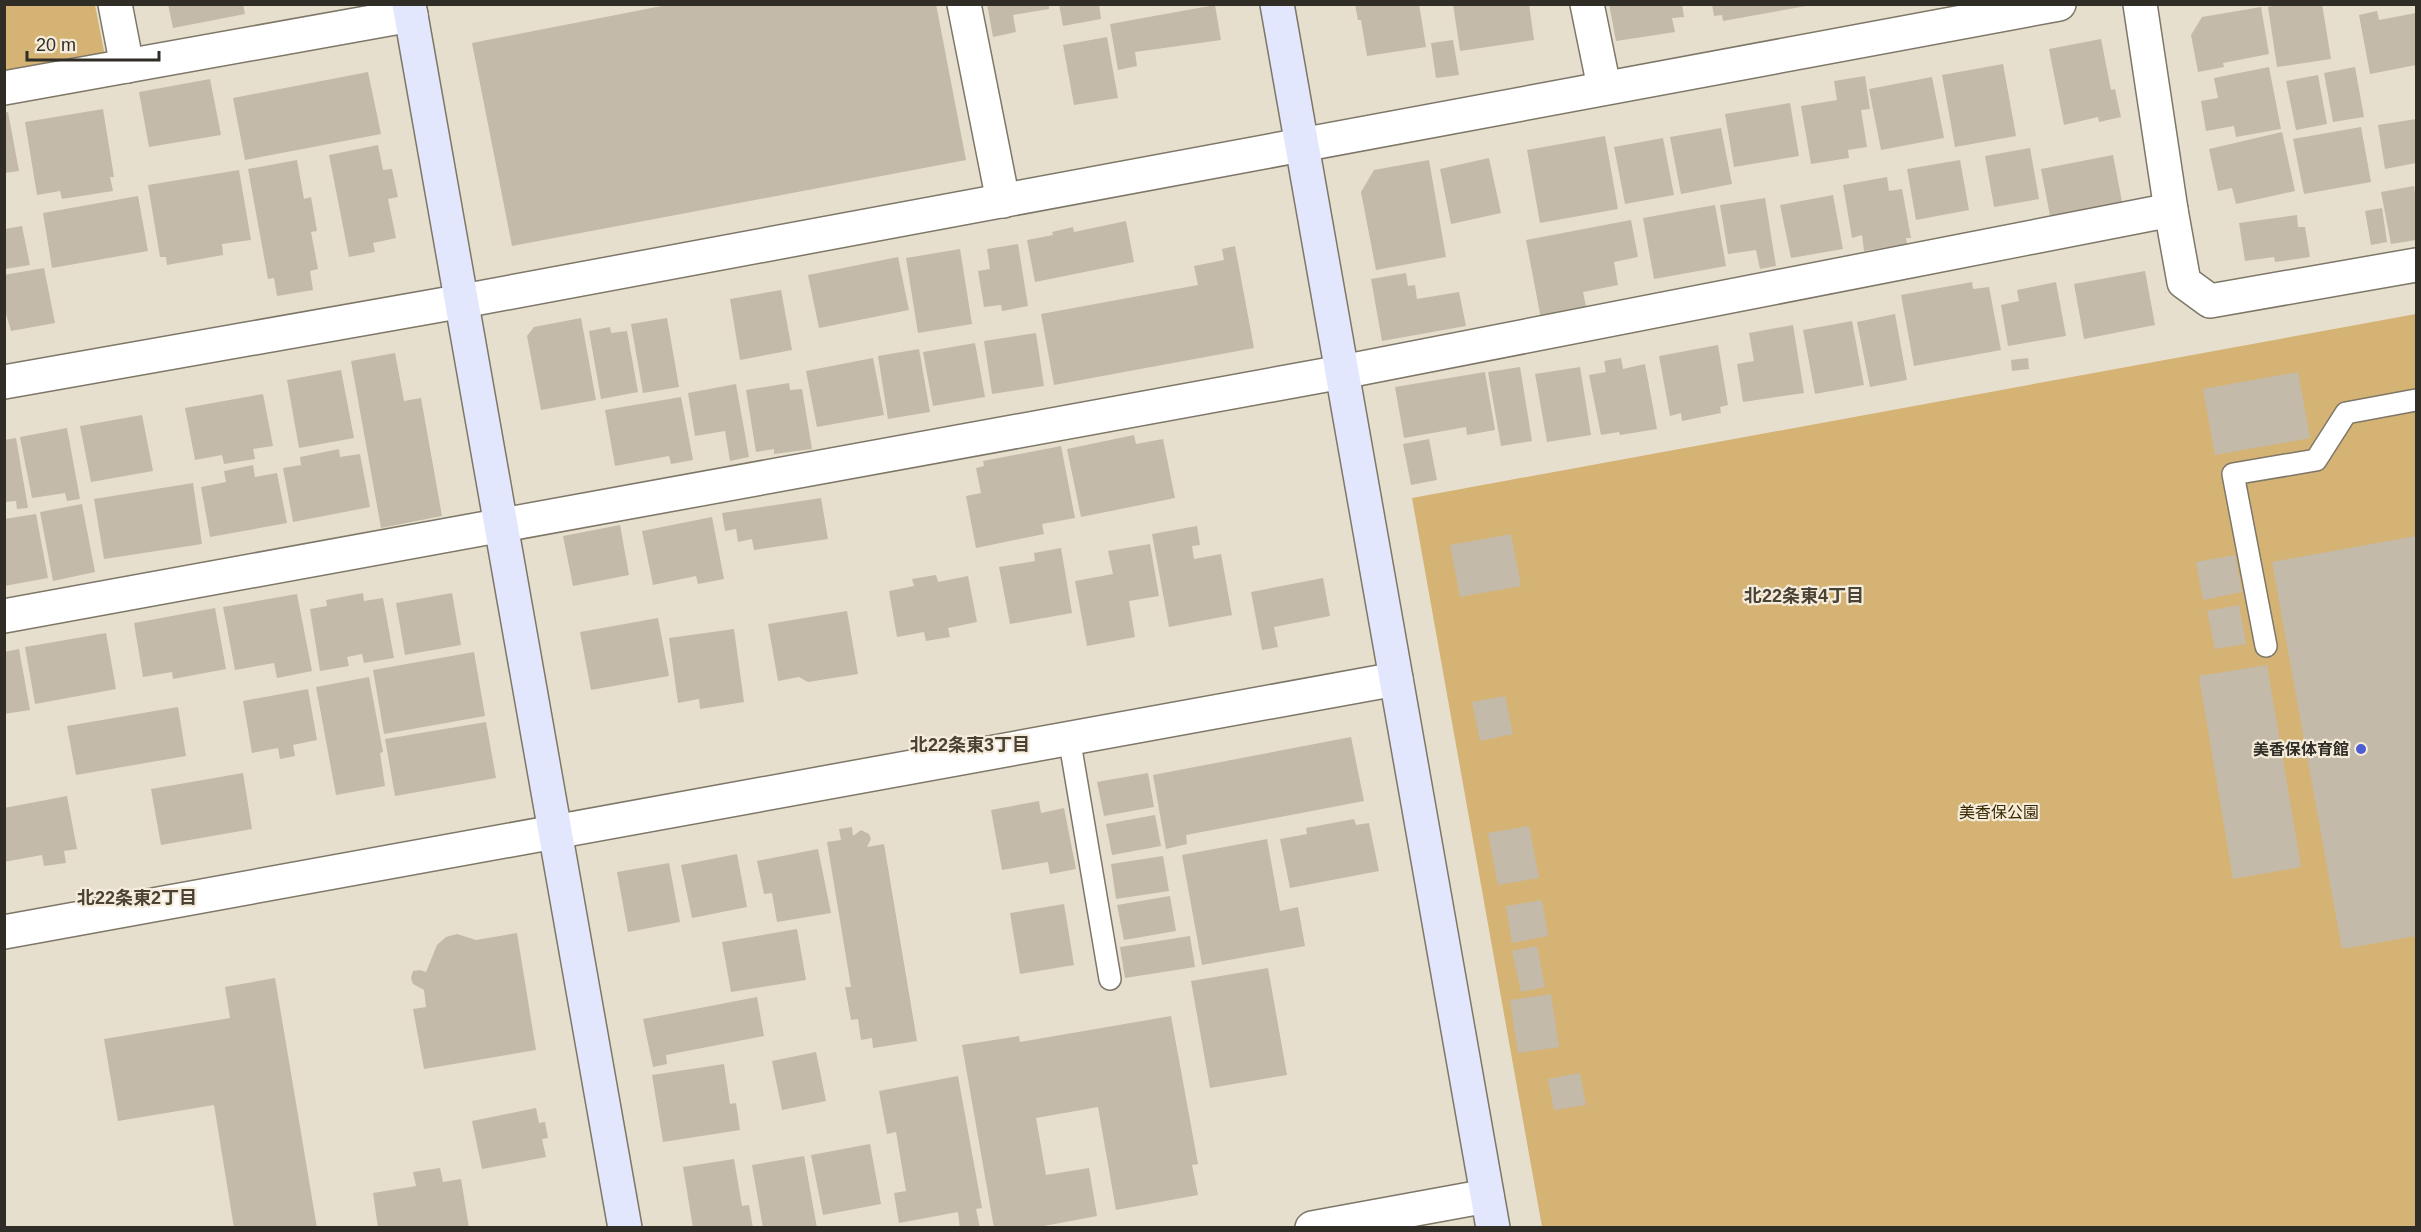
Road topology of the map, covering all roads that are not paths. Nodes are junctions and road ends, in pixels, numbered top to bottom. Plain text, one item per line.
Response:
1 (115, 4) edge
2 (964, 4) edge
3 (1277, 4) edge
4 (1587, 4) edge
5 (2059, 4) edge
6 (2140, 4) edge
7 (410, 10) edge
8 (127, 66) junction
9 (1604, 87) junction
10 (4, 88) edge
11 (1302, 145) junction
12 (1003, 201) junction
13 (2171, 210) junction
14 (2416, 265) edge
15 (463, 301) junction
16 (1342, 372) junction
17 (4, 382) edge
18 (2416, 400) edge
19 (502, 527) junction
20 (4, 616) edge
21 (2266, 646) dead end
22 (1396, 679) junction
23 (1069, 737) junction
24 (556, 832) junction
25 (4, 932) edge
26 (1110, 979) dead end
27 (1490, 1212) edge
28 (625, 1227) edge
29 (1312, 1227) edge

1 - 8 street
2 - 12 street
3 - 11 street
4 - 9 street
5 - 9 street
6 - 13 street
7 - 8 street
7 - 15 street
8 - 10 street
9 - 11 street
11 - 12 street
11 - 16 street
12 - 15 street
13 - 14 street
13 - 16 street
15 - 17 street
15 - 19 street
16 - 19 street
16 - 22 street
18 - 21 lane
19 - 20 street
19 - 24 street
22 - 23 street
22 - 27 street
23 - 24 street
23 - 26 lane
24 - 25 street
24 - 28 street
27 - 29 street

